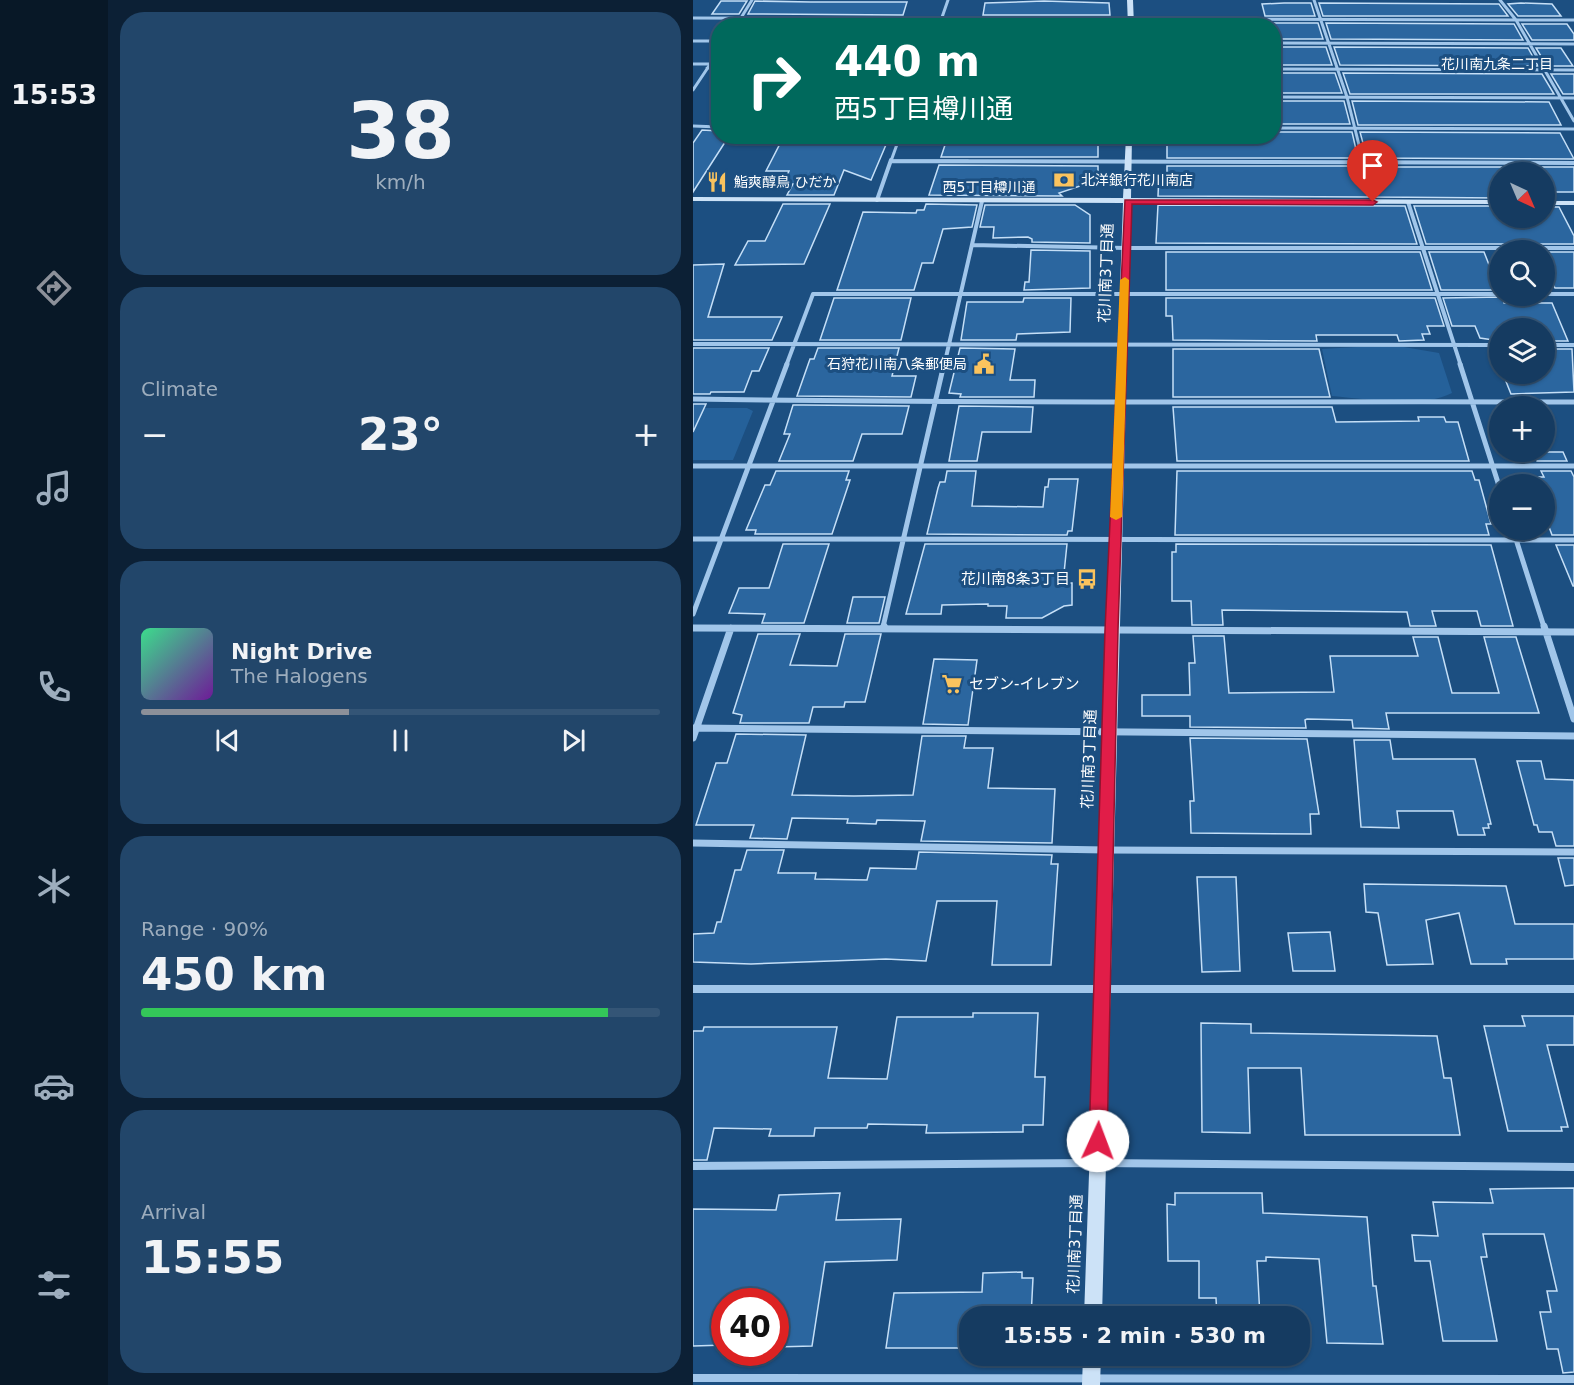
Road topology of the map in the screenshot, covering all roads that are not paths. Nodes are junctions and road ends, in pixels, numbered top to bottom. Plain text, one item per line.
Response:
1 (752, 0) edge
2 (948, 0) edge
3 (1130, 0) edge
4 (1314, 0) edge
5 (1500, 0) edge
6 (693, 18) edge
7 (741, 18) joint
8 (942, 18) edge
9 (1131, 18) edge
10 (1281, 20) edge
11 (1321, 20) junction
12 (1516, 20) junction
13 (1574, 20) edge
14 (693, 41) edge
15 (711, 41) edge
16 (1281, 43) edge
17 (1330, 43) junction
18 (1528, 44) junction
19 (1574, 44) edge
20 (693, 64) edge
21 (710, 64) joint
22 (707, 68) junction
23 (711, 68) edge
24 (1281, 69) edge
25 (1337, 69) junction
26 (1545, 70) junction
27 (1574, 70) edge
28 (693, 90) edge
29 (1281, 97) edge
30 (1347, 97) junction
31 (1561, 98) junction
32 (1574, 98) edge
33 (1574, 121) edge
34 (693, 126) edge
35 (711, 127) edge
36 (1281, 128) edge
37 (1355, 128) junction
38 (1574, 129) edge
39 (897, 144) edge
40 (1129, 144) edge
41 (891, 161) junction
42 (1129, 161) junction
43 (1362, 162) junction
44 (1574, 163) edge
45 (693, 199) edge
46 (877, 200) junction
47 (982, 201) junction
48 (1128, 201) junction
49 (1373, 202) junction
50 (1408, 202) junction
51 (1489, 202) edge
52 (1555, 202) edge
53 (1574, 203) edge
54 (972, 245) junction
55 (1423, 247) junction
56 (1126, 248) junction
57 (1574, 248) edge
58 (1124, 292) junction
59 (1437, 293) junction
60 (960, 294) junction
61 (1489, 294) edge
62 (1555, 294) edge
63 (1574, 294) edge
64 (693, 344) edge
65 (1122, 344) junction
66 (795, 345) junction
67 (1454, 345) junction
68 (1489, 345) edge
69 (1555, 345) edge
70 (1574, 345) edge
71 (948, 346) junction
72 (693, 399) edge
73 (775, 399) junction
74 (1120, 400) junction
75 (1574, 402) edge
76 (936, 403) junction
77 (1472, 403) junction
78 (1118, 465) junction
79 (693, 466) edge
80 (749, 466) junction
81 (1492, 466) junction
82 (1574, 466) edge
83 (920, 467) junction
84 (1495, 474) edge
85 (1115, 538) junction
86 (693, 539) edge
87 (721, 539) junction
88 (904, 540) junction
89 (1489, 540) edge
90 (1516, 540) edge
91 (1555, 540) edge
92 (1574, 540) edge
93 (693, 614) edge
94 (693, 628) edge
95 (731, 628) junction
96 (883, 628) junction
97 (1112, 630) junction
98 (1545, 632) junction
99 (1574, 632) edge
100 (1574, 719) edge
101 (695, 728) edge
102 (1109, 731) junction
103 (1574, 736) edge
104 (693, 738) edge
105 (693, 843) edge
106 (1106, 850) junction
107 (1574, 852) edge
108 (1102, 988) junction
109 (1574, 988) edge
110 (693, 989) edge
111 (1097, 1163) junction
112 (693, 1166) edge
113 (1574, 1167) edge
114 (1093, 1306) edge
115 (1092, 1366) edge
116 (693, 1378) edge
117 (1574, 1379) edge
118 (1091, 1381) edge

1 - 7 street
2 - 8 street
3 - 9 street
4 - 11 street
5 - 12 street
6 - 7 street
10 - 11 street
11 - 12 street
11 - 17 street
12 - 13 street
12 - 18 street
14 - 15 street
16 - 17 street
17 - 18 street
17 - 25 street
18 - 19 street
18 - 26 street
20 - 21 street
21 - 22 street
22 - 23 street
22 - 28 street
24 - 25 street
25 - 26 street
25 - 30 street
26 - 27 street
26 - 31 street
29 - 30 street
30 - 31 street
30 - 37 street
31 - 32 street
31 - 33 street
34 - 35 street
36 - 37 street
37 - 38 street
37 - 43 street
39 - 41 street
40 - 42 street, 花川南3丁目通
41 - 42 street
41 - 46 street
42 - 43 street
42 - 48 street, 花川南3丁目通
43 - 44 street
43 - 49 street
45 - 46 street, 西5丁目樽川通
46 - 47 street, 西5丁目樽川通
47 - 48 street, 西5丁目樽川通
47 - 54 street
48 - 49 street, 西5丁目樽川通
48 - 56 street, 花川南3丁目通
49 - 50 street, 西5丁目樽川通
50 - 51 street, 西5丁目樽川通
50 - 55 street
52 - 53 street
54 - 56 street
54 - 60 street
55 - 56 street
55 - 57 street
55 - 59 street
56 - 58 street, 花川南3丁目通
58 - 59 street
58 - 60 street
58 - 65 street, 花川南3丁目通
59 - 61 street
59 - 67 street
60 - 66 street
60 - 71 street
62 - 63 street
64 - 66 street
65 - 67 street
65 - 71 street
65 - 74 street, 花川南3丁目通
66 - 71 street
66 - 73 street
67 - 68 street
67 - 77 street
69 - 70 street
71 - 76 street
72 - 73 street
73 - 76 street
73 - 80 street
74 - 76 street
74 - 77 street
74 - 78 street, 花川南3丁目通
75 - 77 street
76 - 83 street
77 - 81 street
78 - 81 street
78 - 83 street
78 - 85 street, 花川南3丁目通
79 - 80 street
80 - 83 street
80 - 87 street
81 - 82 street
81 - 84 street
83 - 88 street
85 - 88 street
85 - 89 street
85 - 97 street, 花川南3丁目通
86 - 87 street
87 - 88 street
87 - 93 street
88 - 96 street
90 - 98 street
91 - 92 street
94 - 95 street
95 - 96 street
95 - 101 street
96 - 97 street
97 - 98 street
97 - 102 street, 花川南3丁目通
98 - 99 street
98 - 100 street
101 - 102 street
101 - 104 street
102 - 103 street
102 - 106 street, 花川南3丁目通
105 - 106 street
106 - 107 street
106 - 108 street, 花川南3丁目通
108 - 109 street
108 - 110 street
108 - 111 street, 花川南3丁目通
111 - 112 street
111 - 113 street
111 - 114 street, 花川南3丁目通
115 - 118 street
116 - 118 street
117 - 118 street

